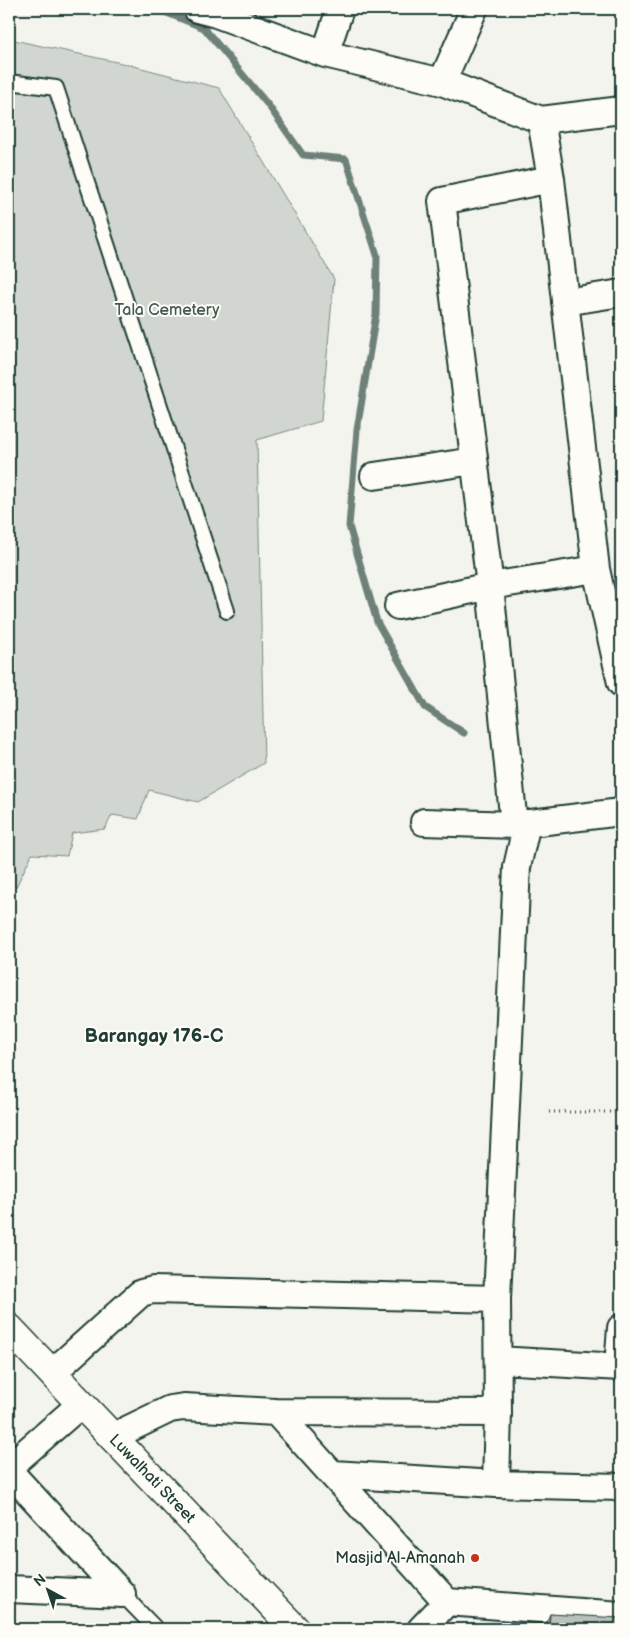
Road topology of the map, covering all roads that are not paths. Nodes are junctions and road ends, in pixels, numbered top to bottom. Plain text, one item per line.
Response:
1 (340, 9) edge
2 (474, 9) edge
3 (210, 11) edge
4 (325, 54) junction
5 (9, 82) edge
6 (442, 82) junction
7 (621, 110) edge
8 (541, 120) junction
9 (550, 179) junction
10 (621, 293) edge
11 (565, 302) junction
12 (474, 461) junction
13 (374, 476) dead end
14 (596, 569) junction
15 (490, 586) junction
16 (398, 606) dead end
17 (227, 611) dead end
18 (621, 684) edge
19 (621, 812) edge
20 (424, 822) dead end
21 (521, 824) junction
22 (497, 1299) junction
23 (621, 1328) edge
24 (14, 1339) edge
25 (498, 1360) junction
26 (620, 1366) edge
27 (52, 1373) junction
28 (81, 1404) junction
29 (276, 1412) junction
30 (498, 1413) junction
31 (112, 1437) junction
32 (9, 1466) edge
33 (9, 1471) edge
34 (332, 1474) junction
35 (496, 1484) junction
36 (621, 1487) edge
37 (9, 1589) edge
38 (122, 1594) junction
39 (447, 1602) junction
40 (621, 1615) edge
41 (156, 1629) edge
42 (295, 1629) edge
43 (421, 1629) edge

1 - 4 street
2 - 6 street
3 - 4 street
4 - 6 street
5 - 17 lane
6 - 8 street
7 - 8 street
8 - 9 street
9 - 11 street
9 - 12 street
10 - 11 street
11 - 14 street
12 - 13 street
12 - 15 street
14 - 15 street
14 - 18 street
15 - 16 street
15 - 21 street
19 - 21 street
20 - 21 street
21 - 22 street
22 - 25 street
22 - 27 street
23 - 26 street
24 - 27 street, Luwalhati Street
25 - 26 street
25 - 30 street
27 - 28 street, Luwalhati Street
28 - 31 street, Luwalhati Street
28 - 32 street
29 - 30 street
29 - 31 street
29 - 34 street
30 - 35 street
31 - 42 street, Luwalhati Street
33 - 38 street
34 - 35 street
34 - 39 street
35 - 36 street
37 - 38 street
38 - 41 lane
39 - 40 street
39 - 43 street

